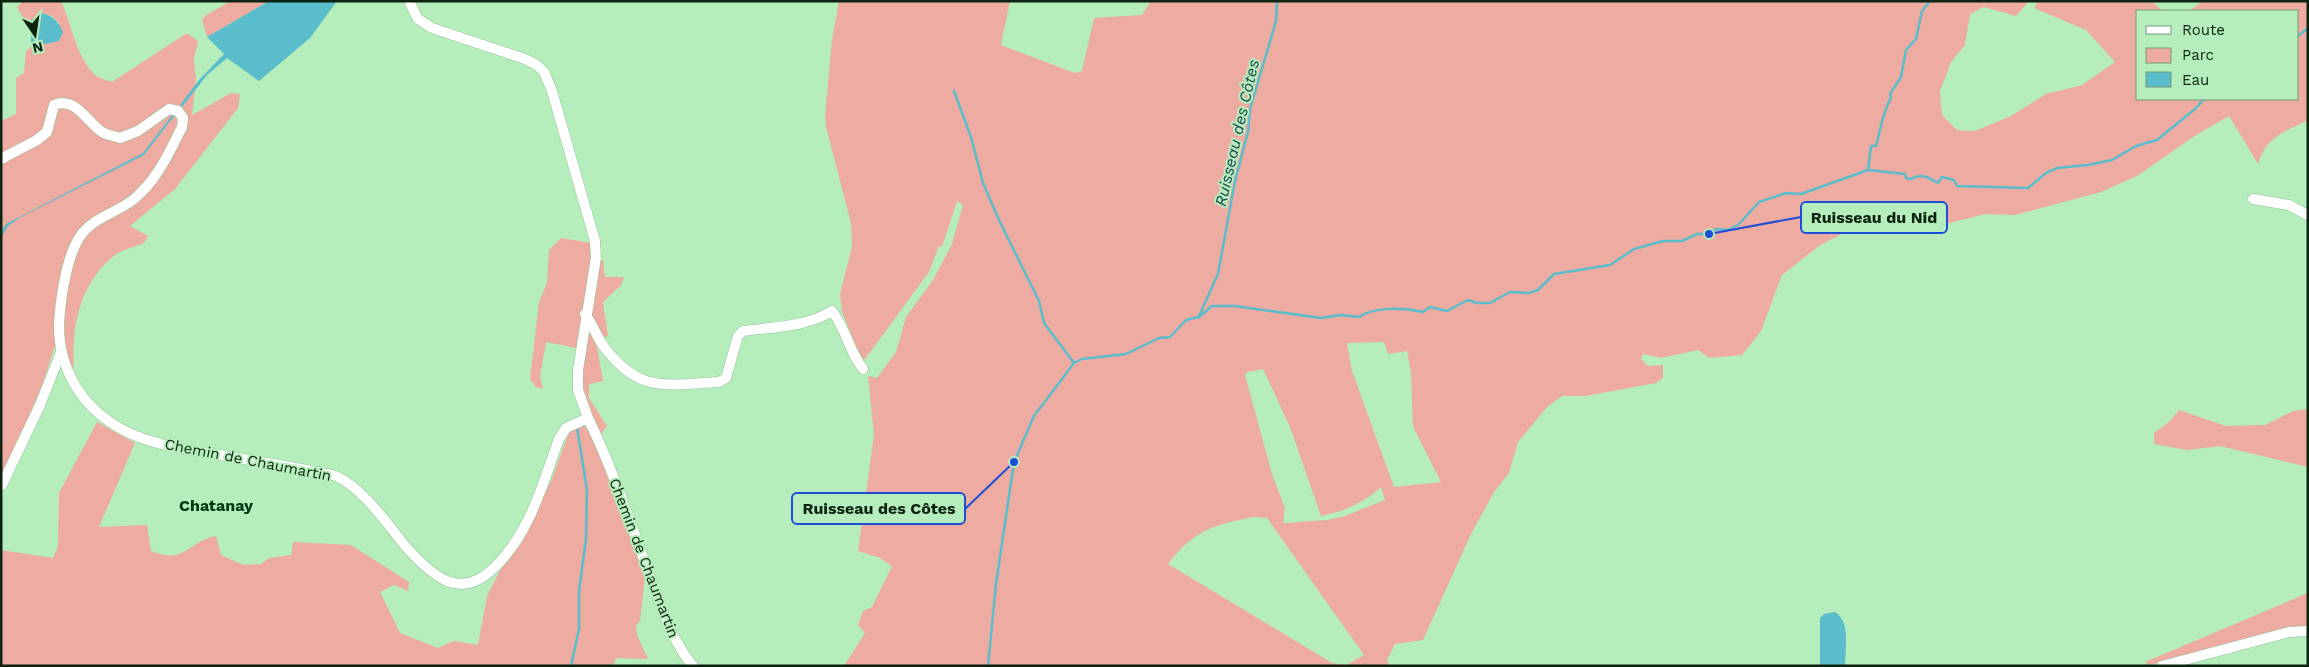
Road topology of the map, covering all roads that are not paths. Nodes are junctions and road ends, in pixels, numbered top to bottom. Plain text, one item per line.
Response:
1 (409, 1) edge
2 (1, 159) edge
3 (2253, 199) dead end
4 (2308, 216) edge
5 (585, 314) junction
6 (61, 351) junction
7 (863, 369) dead end
8 (588, 418) junction
9 (2, 485) edge
10 (2308, 631) edge
11 (693, 666) edge
12 (2162, 666) edge

1 - 5 street
2 - 6 street, Chemin de Chaumartin
3 - 4 street
5 - 7 street
5 - 8 street
6 - 8 street, Chemin de Chaumartin
6 - 9 street
8 - 11 street, Chemin de Chaumartin
10 - 12 street

